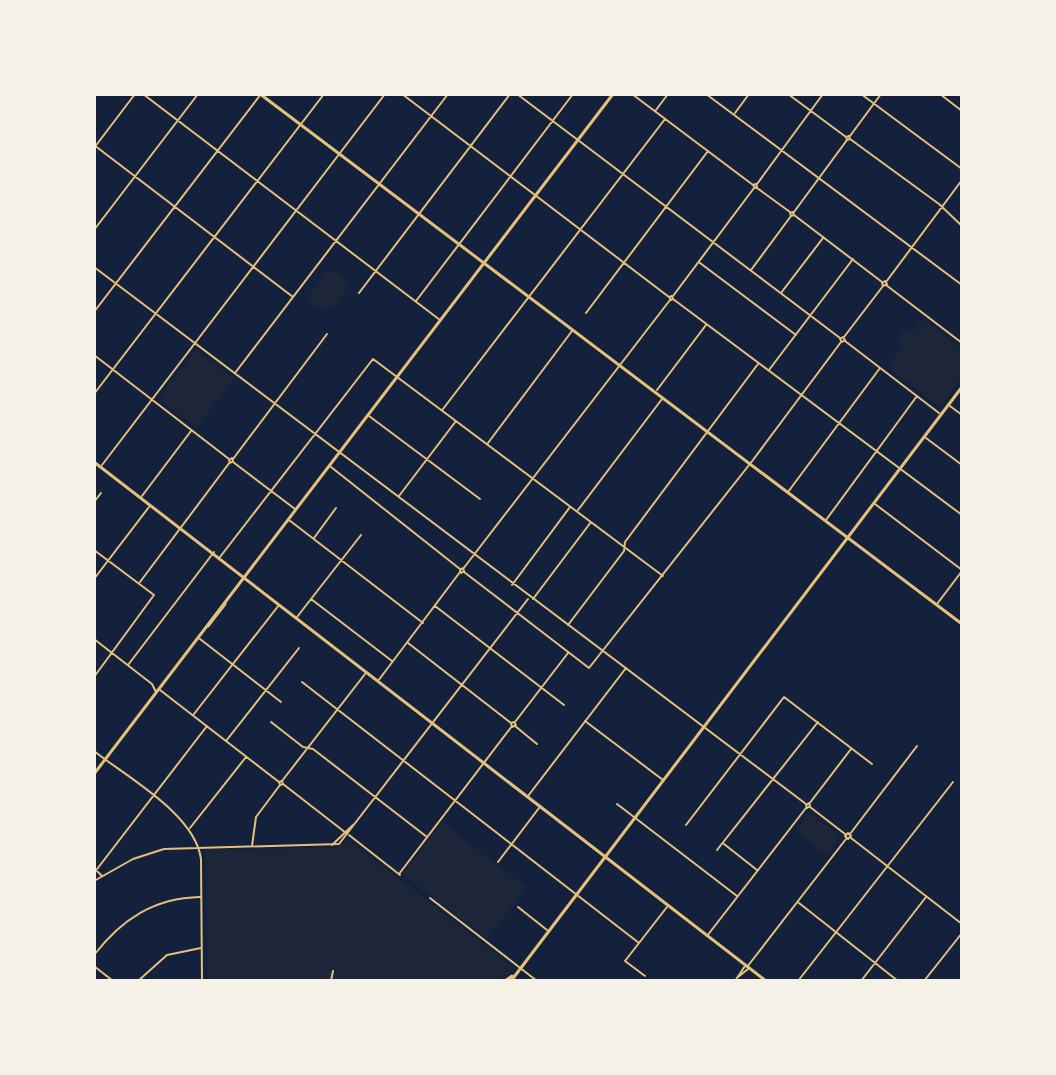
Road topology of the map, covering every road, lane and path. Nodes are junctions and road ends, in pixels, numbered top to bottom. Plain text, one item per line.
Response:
1 (135, 94) edge
2 (143, 94) edge
3 (198, 94) edge
4 (260, 94) edge
5 (324, 94) edge
6 (385, 94) edge
7 (402, 94) edge
8 (448, 94) edge
9 (510, 94) edge
10 (517, 94) edge
11 (573, 94) edge
12 (632, 94) edge
13 (668, 94) edge
14 (706, 94) edge
15 (749, 94) edge
16 (788, 94) edge
17 (823, 94) edge
18 (861, 94) edge
19 (881, 94) edge
20 (940, 94) edge
21 (609, 95) edge
22 (874, 103) junction
23 (656, 111) junction
24 (811, 111) junction
25 (962, 111) edge
26 (734, 114) junction
27 (431, 117) junction
28 (665, 119) junction
29 (178, 121) junction
30 (552, 121) junction
31 (300, 125) junction
32 (577, 138) junction
33 (848, 138) junction
34 (95, 146) edge
35 (470, 147) junction
36 (782, 150) junction
37 (217, 151) junction
38 (708, 151) junction
39 (339, 155) junction
40 (962, 169) edge
41 (625, 173) junction
42 (135, 176) junction
43 (510, 177) junction
44 (819, 178) junction
45 (962, 180) edge
46 (256, 181) junction
47 (379, 185) junction
48 (755, 186) junction
49 (534, 195) junction
50 (667, 205) junction
51 (175, 206) junction
52 (942, 206) junction
53 (296, 211) junction
54 (792, 214) junction
55 (418, 215) junction
56 (962, 226) edge
57 (94, 230) edge
58 (581, 230) junction
59 (214, 236) junction
60 (823, 237) junction
61 (336, 241) junction
62 (714, 242) junction
63 (458, 245) junction
64 (912, 246) junction
65 (853, 259) junction
66 (624, 262) junction
67 (699, 262) junction
68 (483, 263) junction
69 (254, 266) junction
70 (94, 267) edge
71 (751, 270) junction
72 (375, 272) junction
73 (115, 284) junction
74 (884, 284) junction
75 (962, 285) edge
76 (359, 293) dead end
77 (781, 293) junction
78 (293, 297) junction
79 (529, 298) junction
80 (671, 298) junction
81 (415, 302) junction
82 (94, 312) edge
83 (586, 313) dead end
84 (155, 314) junction
85 (811, 315) junction
86 (440, 320) junction
87 (707, 324) junction
88 (572, 331) junction
89 (327, 334) dead end
90 (796, 335) junction
91 (842, 340) junction
92 (962, 343) edge
93 (194, 344) junction
94 (94, 355) edge
95 (758, 364) junction
96 (618, 366) junction
97 (880, 368) junction
98 (113, 370) junction
99 (769, 371) junction
100 (234, 374) junction
101 (398, 376) junction
102 (962, 387) edge
103 (655, 393) junction
104 (94, 394) edge
105 (801, 396) junction
106 (917, 396) junction
107 (662, 399) junction
108 (152, 400) junction
109 (273, 405) junction
110 (949, 405) junction
111 (443, 410) junction
112 (941, 415) junction
113 (962, 415) edge
114 (368, 416) junction
115 (456, 420) junction
116 (838, 424) junction
117 (192, 430) junction
118 (707, 432) junction
119 (313, 435) junction
120 (925, 437) junction
121 (487, 444) junction
122 (875, 452) junction
123 (339, 454) junction
124 (427, 459) junction
125 (231, 460) junction
126 (94, 462) edge
127 (749, 465) junction
128 (962, 465) edge
129 (330, 466) junction
130 (101, 467) junction
131 (901, 470) junction
132 (532, 477) junction
133 (271, 490) junction
134 (101, 493) dead end
135 (787, 493) junction
136 (141, 497) junction
137 (398, 498) junction
138 (480, 499) dead end
139 (94, 502) edge
140 (875, 504) junction
141 (151, 505) junction
142 (571, 507) junction
143 (336, 508) dead end
144 (296, 510) junction
145 (577, 511) junction
146 (962, 515) edge
147 (289, 520) junction
148 (825, 521) junction
149 (591, 522) junction
150 (181, 528) junction
151 (361, 535) dead end
152 (314, 539) junction
153 (849, 539) junction
154 (624, 546) junction
155 (94, 550) edge
156 (214, 552) junction
157 (473, 556) junction
158 (220, 557) junction
159 (108, 560) junction
160 (341, 560) junction
161 (462, 570) junction
162 (962, 571) edge
163 (663, 576) junction
164 (246, 577) junction
165 (94, 579) edge
166 (140, 582) junction
167 (512, 585) junction
168 (311, 599) junction
169 (530, 599) junction
170 (279, 604) junction
171 (937, 605) junction
172 (435, 606) junction
173 (517, 613) junction
174 (297, 618) junction
175 (423, 623) junction
176 (962, 624) edge
177 (567, 626) junction
178 (198, 638) junction
179 (94, 639) edge
180 (408, 643) junction
181 (299, 648) dead end
182 (489, 648) junction
183 (603, 651) junction
184 (568, 652) junction
185 (112, 653) junction
186 (393, 662) junction
187 (233, 664) junction
188 (128, 665) junction
189 (627, 667) junction
190 (366, 673) junction
191 (94, 677) edge
192 (302, 682) dead end
193 (377, 682) junction
194 (152, 684) junction
195 (462, 684) junction
196 (541, 688) junction
197 (159, 689) junction
198 (266, 690) junction
199 (281, 702) dead end
200 (564, 705) dead end
201 (338, 710) junction
202 (193, 715) junction
203 (585, 721) junction
204 (271, 722) dead end
205 (818, 722) junction
206 (431, 723) junction
207 (513, 724) junction
208 (207, 726) junction
209 (705, 727) junction
210 (226, 741) junction
211 (537, 744) dead end
212 (917, 746) dead end
213 (308, 748) junction
214 (852, 749) junction
215 (94, 751) edge
216 (740, 753) junction
217 (246, 756) junction
218 (105, 760) junction
219 (403, 760) junction
220 (483, 764) junction
221 (872, 764) dead end
222 (94, 774) edge
223 (773, 779) junction
224 (664, 781) junction
225 (953, 782) dead end
226 (281, 783) junction
227 (153, 796) junction
228 (375, 797) junction
229 (527, 797) junction
230 (455, 800) junction
231 (617, 804) dead end
232 (808, 806) junction
233 (540, 807) junction
234 (635, 818) junction
235 (686, 825) dead end
236 (189, 829) junction
237 (347, 834) junction
238 (848, 836) junction
239 (427, 837) junction
240 (722, 843) junction
241 (511, 844) junction
242 (252, 846) junction
243 (198, 847) junction
244 (717, 850) dead end
245 (605, 857) junction
246 (498, 862) dead end
247 (887, 866) junction
248 (95, 870) edge
249 (758, 871) junction
250 (102, 876) junction
251 (94, 881) edge
252 (577, 893) junction
253 (738, 896) junction
254 (927, 896) junction
255 (201, 897) junction
256 (430, 898) dead end
257 (797, 901) junction
258 (667, 906) junction
259 (518, 907) dead end
260 (962, 924) edge
261 (548, 931) junction
262 (837, 931) junction
263 (962, 933) edge
264 (707, 936) junction
265 (639, 943) junction
266 (202, 948) junction
267 (94, 955) edge
268 (875, 962) junction
269 (94, 966) edge
270 (519, 967) junction
271 (746, 967) junction
272 (333, 971) dead end
273 (645, 976) dead end
274 (509, 979) edge
275 (113, 981) edge
276 (138, 981) edge
277 (202, 981) edge
278 (331, 981) edge
279 (537, 981) edge
280 (735, 981) edge
281 (766, 981) edge
282 (798, 981) edge
283 (861, 981) edge
284 (898, 981) edge
285 (924, 981) edge

1 - 34 street
2 - 29 street
3 - 29 street
4 - 31 main road
4 - 37 street
5 - 31 street
6 - 39 street
7 - 27 street
8 - 27 street
9 - 35 street
10 - 30 street
11 - 30 street
12 - 23 street
13 - 23 street
14 - 26 street
15 - 26 street
16 - 24 street
17 - 24 street
18 - 22 street
19 - 22 street
20 - 25 street
21 - 32 main road
22 - 33 street
22 - 40 street
23 - 28 street
24 - 33 street
24 - 36 street
26 - 36 street
27 - 35 street
27 - 47 street
28 - 38 street
28 - 41 street
29 - 37 street
29 - 42 street
30 - 32 street
30 - 43 street
31 - 39 main road
31 - 46 street
32 - 41 street
32 - 49 main road
33 - 44 street
33 - 52 street
34 - 42 street
35 - 43 street
35 - 55 street
36 - 44 street
36 - 48 street
37 - 46 street
37 - 51 street
38 - 48 street
38 - 50 street
39 - 47 main road
39 - 53 street
41 - 50 street
41 - 58 street
42 - 51 street
42 - 57 street
43 - 49 street
43 - 63 street
44 - 54 street
44 - 64 street
45 - 52 street
46 - 53 street
46 - 59 street
47 - 55 main road
47 - 61 street
48 - 54 street
48 - 62 street
49 - 58 street
49 - 68 main road
50 - 62 street
50 - 66 street
51 - 59 street
51 - 73 street
52 - 56 street
52 - 64 street
53 - 61 street
53 - 69 street
54 - 60 street
54 - 71 street
55 - 63 main road
55 - 72 street
58 - 66 street
58 - 79 street
59 - 69 street
59 - 84 street
60 - 65 street
60 - 77 street
61 - 72 street
61 - 78 street
62 - 67 street
62 - 71 street
63 - 68 main road
63 - 81 street
64 - 74 street
64 - 75 street
65 - 74 street
65 - 85 street
66 - 80 street
66 - 83 street
67 - 80 street
67 - 90 street
68 - 79 main road
68 - 86 main road
69 - 78 street
69 - 93 street
70 - 73 street
71 - 77 street
72 - 76 street
72 - 81 street
73 - 82 street
73 - 84 street
74 - 91 street
74 - 92 street
77 - 85 street
78 - 100 street
79 - 88 main road
79 - 111 street
80 - 87 street
80 - 96 street
81 - 86 street
84 - 93 street
84 - 98 street
85 - 90 street
85 - 91 street
86 - 101 main road
87 - 95 street
87 - 103 street
88 - 96 main road
88 - 121 street
89 - 109 street
90 - 99 street
91 - 97 street
91 - 105 street
93 - 100 street
93 - 108 street
94 - 98 street
95 - 99 street
95 - 118 street
96 - 103 main road
96 - 132 street
97 - 106 street
97 - 116 street
98 - 104 street
98 - 108 street
99 - 105 street
100 - 109 street
101 - 111 street
101 - 114 main road
101 - 119 street
102 - 110 main road
103 - 107 main road
105 - 116 street
105 - 127 street
106 - 112 street
106 - 122 street
107 - 118 main road
107 - 145 street
108 - 117 street
108 - 130 street
109 - 119 street
109 - 125 street
110 - 112 main road
110 - 113 street
111 - 115 street
112 - 120 main road
114 - 123 main road
114 - 124 street
115 - 121 street
115 - 124 street
116 - 122 street
116 - 135 street
117 - 125 street
117 - 136 street
118 - 127 main road
118 - 154 street
119 - 123 street
119 - 133 street
120 - 128 street
120 - 131 main road
121 - 132 street
122 - 131 street
122 - 148 street
123 - 129 main road
123 - 137 street
124 - 137 street
124 - 138 street
125 - 133 street
125 - 150 street
126 - 130 main road
127 - 135 main road
127 - 163 street
129 - 144 main road
129 - 161 street
130 - 136 main road
131 - 140 main road
131 - 146 street
132 - 142 street
132 - 157 street
133 - 144 street
133 - 158 street
134 - 139 street
135 - 148 main road
136 - 141 main road
137 - 157 street
140 - 153 main road
140 - 162 street
141 - 150 main road
141 - 159 street
142 - 145 street
142 - 167 street
143 - 152 street
144 - 147 main road
145 - 149 street
147 - 152 street
147 - 164 main road
148 - 153 main road
149 - 154 street
149 - 169 street
150 - 156 main road
150 - 166 street
151 - 160 street
152 - 160 street
153 - 171 main road
153 - 209 main road
154 - 163 street
154 - 177 street
155 - 159 street
156 - 158 main road
156 - 188 street
157 - 161 street
157 - 167 street
158 - 164 main road
159 - 165 street
159 - 166 street
160 - 168 street
160 - 175 street
161 - 172 street
161 - 173 street
162 - 171 street
163 - 183 street
164 - 170 main road
164 - 178 main road
166 - 185 street
167 - 169 street
168 - 174 street
168 - 186 street
169 - 173 street
169 - 177 street
170 - 174 main road
170 - 187 street
171 - 176 main road
172 - 175 street
172 - 182 street
173 - 182 street
173 - 184 street
174 - 190 main road
175 - 180 street
177 - 183 street
178 - 187 street
178 - 197 main road
179 - 185 street
180 - 186 street
180 - 195 street
181 - 198 street
182 - 195 street
182 - 196 street
183 - 184 street
183 - 189 street
184 - 196 street
185 - 188 street
185 - 191 street
186 - 193 street
187 - 198 street
187 - 202 street
188 - 194 street
189 - 203 street
189 - 209 street
190 - 193 main road
190 - 201 street
192 - 201 street
193 - 206 main road
194 - 197 street
194 - 197 street
195 - 206 street
195 - 207 street
196 - 200 street
196 - 207 street
197 - 202 street
197 - 218 main road
198 - 199 street
198 - 210 street
201 - 213 street
201 - 219 street
202 - 208 street
203 - 224 street
203 - 229 street
204 - 213 street
205 - 214 street
205 - 216 street
205 - 223 street
206 - 219 street
206 - 220 main road
207 - 211 street
207 - 220 street
208 - 210 street
208 - 227 street
209 - 216 street
209 - 224 main road
210 - 217 street
212 - 238 street
213 - 226 street
213 - 228 street
214 - 221 street
214 - 232 street
215 - 218 street
216 - 223 street
216 - 235 street
217 - 226 street
217 - 236 street
218 - 222 main road
218 - 227 street
219 - 228 street
219 - 230 street
220 - 229 main road
220 - 230 street
223 - 232 street
223 - 240 street
224 - 234 main road
225 - 247 street
226 - 237 street
226 - 242 street
227 - 236 street
227 - 248 street
228 - 237 street
228 - 239 street
229 - 233 main road
230 - 239 street
230 - 241 street
231 - 234 street
232 - 238 street
232 - 249 street
233 - 241 street
233 - 245 main road
234 - 245 main road
234 - 253 street
236 - 243 street
237 - 239 street
237 - 242 street
238 - 247 street
238 - 257 street
240 - 244 street
240 - 249 street
241 - 246 street
241 - 252 street
242 - 243 street
243 - 250 street
243 - 255 street
245 - 252 main road
245 - 258 main road
247 - 254 street
247 - 262 street
248 - 250 street
249 - 253 street
250 - 251 street
252 - 261 main road
252 - 265 street
253 - 264 street
254 - 260 street
254 - 268 street
255 - 266 street
255 - 267 street
256 - 270 street
257 - 262 street
257 - 271 street
258 - 264 main road
258 - 265 street
259 - 261 street
261 - 270 main road
262 - 268 street
262 - 282 street
263 - 285 street
264 - 271 main road
265 - 273 street
266 - 276 street
266 - 277 street
268 - 283 street
268 - 284 street
269 - 275 street
270 - 274 main road
270 - 279 street
271 - 280 street
271 - 281 main road
272 - 278 street

